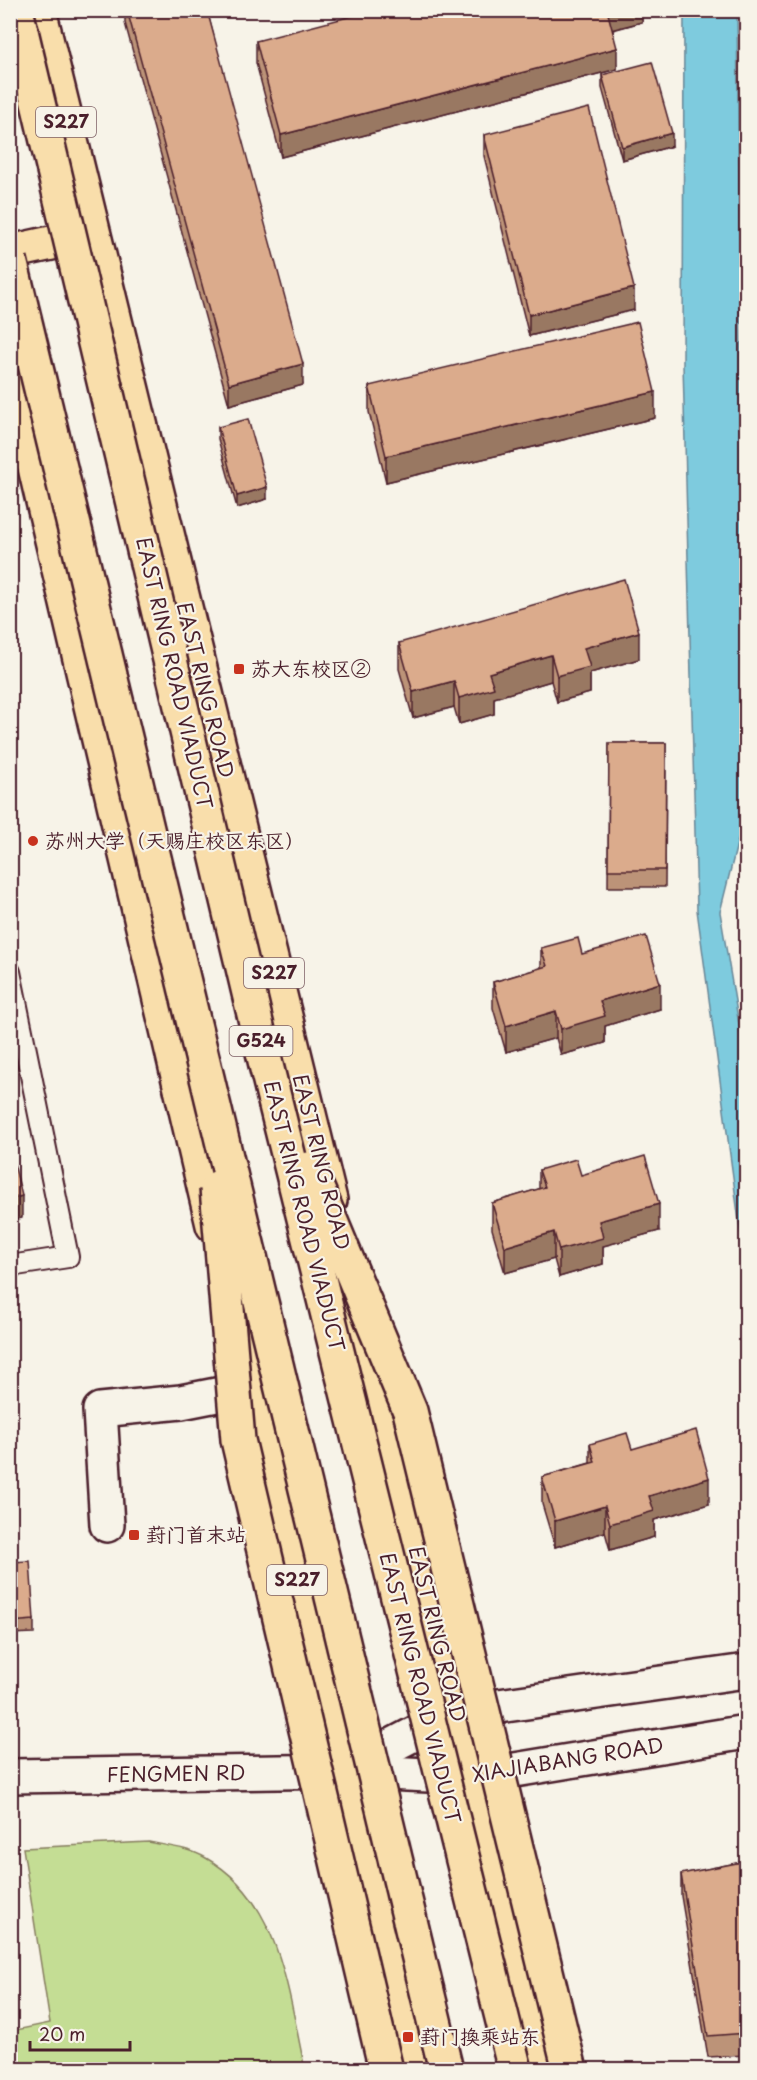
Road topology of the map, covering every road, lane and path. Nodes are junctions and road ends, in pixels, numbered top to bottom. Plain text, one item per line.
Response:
1 (16, 10) edge
2 (39, 10) edge
3 (93, 234) junction
4 (10, 252) edge
5 (10, 260) edge
6 (10, 361) edge
7 (10, 972) edge
8 (267, 1069) junction
9 (208, 1082) junction
10 (10, 1266) edge
11 (252, 1388) junction
12 (107, 1525) dead end
13 (747, 1671) edge
14 (456, 1712) junction
15 (747, 1732) edge
16 (342, 1771) junction
17 (10, 1776) edge
18 (472, 1777) junction
19 (386, 2070) edge
20 (416, 2070) edge
21 (446, 2070) edge
22 (515, 2070) edge
23 (543, 2070) edge
24 (570, 2070) edge

1 - 8 main road, EAST RING ROAD VIADUCT / G524, bridge
2 - 3 main road, EAST RING ROAD / S227
3 - 4 main road
3 - 14 main road, EAST RING ROAD / S227
5 - 9 main road, G524, bridge
6 - 11 main road, S227
7 - 10 lane
8 - 22 main road, EAST RING ROAD VIADUCT / G524, bridge
8 - 24 main road, bridge
9 - 19 main road, bridge
9 - 21 main road, G524, bridge
11 - 12 main road
11 - 16 main road, S227
13 - 14 main road
14 - 16 main road
14 - 18 main road, EAST RING ROAD / S227
15 - 18 main road, XIAJIABANG ROAD
16 - 17 main road, FENGMEN RD
16 - 18 main road, XIAJIABANG ROAD
16 - 20 main road, S227
18 - 23 main road, EAST RING ROAD / S227

